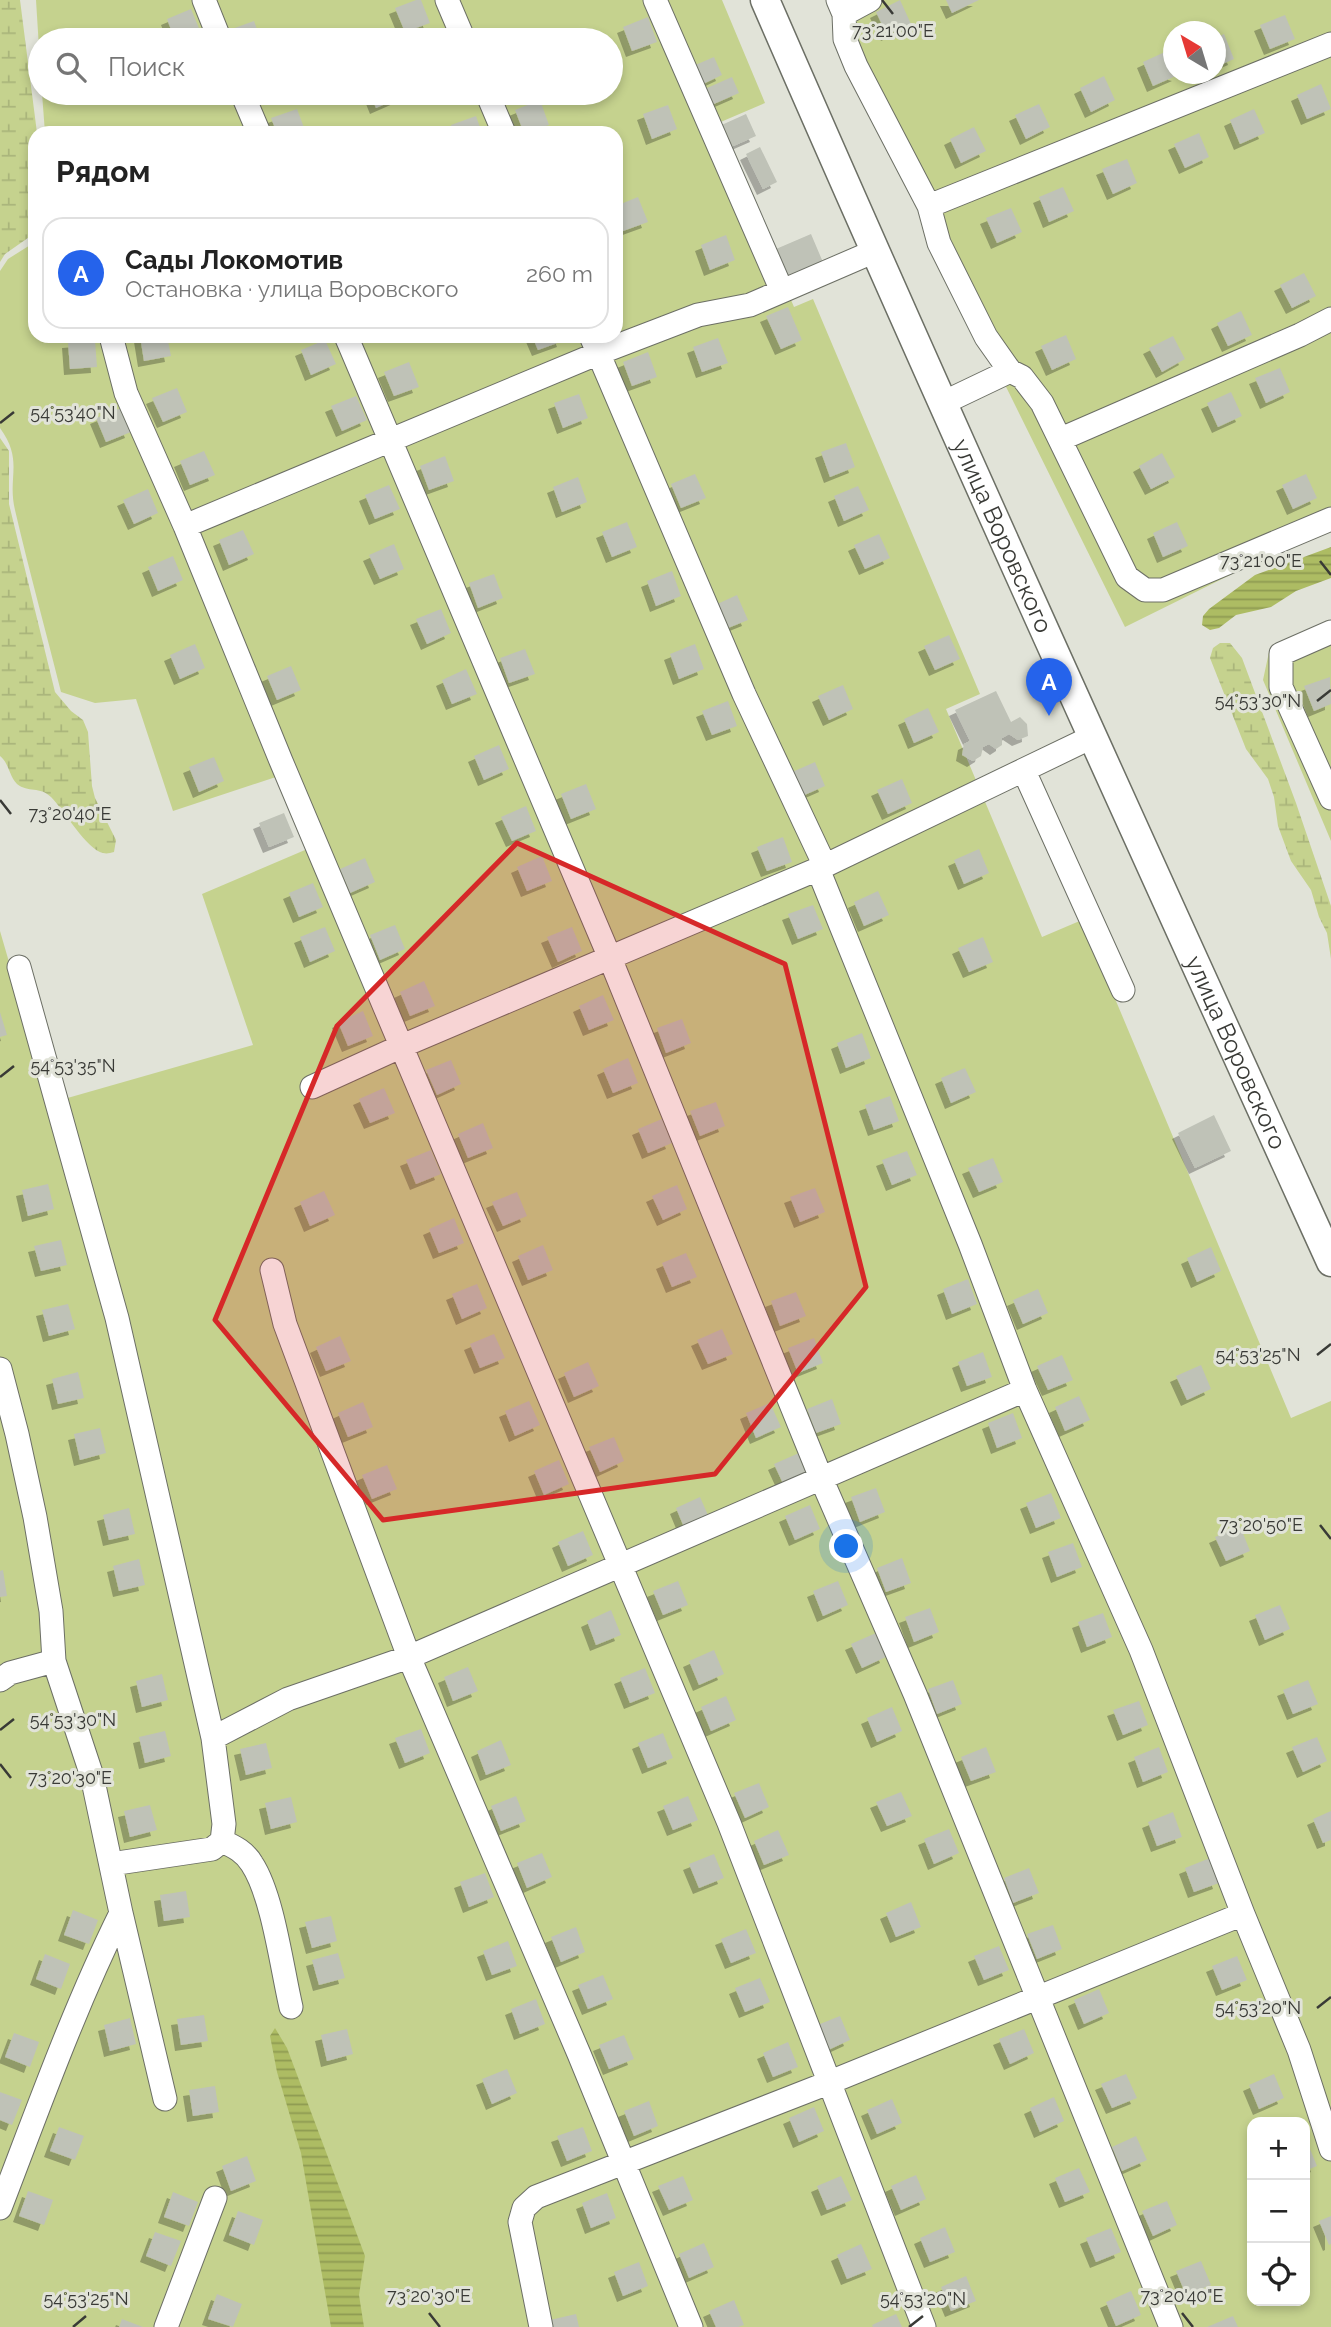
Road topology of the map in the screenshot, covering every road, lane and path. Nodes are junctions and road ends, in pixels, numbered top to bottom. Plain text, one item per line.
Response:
1 (204, 0) edge
2 (447, 0) edge
3 (654, 0) edge
4 (765, 0) edge
5 (870, 0) edge
6 (841, 7) edge
7 (215, 28) edge
8 (459, 28) edge
9 (1331, 44) edge
10 (247, 105) edge
11 (492, 105) edge
12 (256, 126) edge
13 (501, 126) edge
14 (929, 206) junction
15 (875, 251) junction
16 (782, 291) junction
17 (1331, 319) edge
18 (623, 337) edge
19 (113, 343) edge
20 (349, 343) edge
21 (595, 345) edge
22 (1010, 371) junction
23 (943, 404) junction
24 (1061, 439) junction
25 (391, 441) junction
26 (1331, 519) edge
27 (185, 526) junction
28 (1331, 632) edge
29 (1092, 737) junction
30 (1024, 771) junction
31 (1331, 798) edge
32 (822, 867) junction
33 (610, 958) junction
34 (19, 967) dead end
35 (1123, 990) dead end
36 (402, 1046) junction
37 (312, 1087) dead end
38 (1331, 1262) edge
39 (272, 1270) dead end
40 (0, 1369) edge
41 (1025, 1390) junction
42 (821, 1478) junction
43 (621, 1567) junction
44 (409, 1657) junction
45 (54, 1661) junction
46 (0, 1680) edge
47 (213, 1738) junction
48 (222, 1842) junction
49 (111, 1864) junction
50 (121, 1913) junction
51 (1243, 1914) junction
52 (1038, 1997) junction
53 (291, 2007) dead end
54 (828, 2083) junction
55 (165, 2099) dead end
56 (1331, 2149) edge
57 (622, 2162) junction
58 (215, 2198) dead end
59 (0, 2208) edge
60 (166, 2327) edge
61 (541, 2327) edge
62 (691, 2327) edge
63 (924, 2327) edge
64 (1171, 2327) edge

1 - 7 lane
2 - 8 lane
3 - 16 lane
4 - 15 main road, улица Воровского
5 - 6 lane
6 - 14 lane
9 - 14 lane
10 - 12 lane
11 - 13 lane
14 - 22 lane
15 - 16 lane
15 - 23 main road, улица Воровского
16 - 18 lane
17 - 24 lane
19 - 27 lane
20 - 25 lane
21 - 25 lane
21 - 32 lane
22 - 23 lane
22 - 24 lane
23 - 29 main road, улица Воровского
24 - 26 lane
25 - 27 lane
25 - 33 lane
27 - 36 lane
28 - 31 lane
29 - 30 lane
29 - 38 main road, улица Воровского
30 - 32 lane
30 - 35 lane
32 - 33 lane
32 - 41 lane
33 - 36 lane
33 - 42 lane
34 - 47 lane
36 - 37 lane
36 - 43 lane
39 - 44 lane
40 - 45 lane
41 - 42 lane
41 - 51 lane
42 - 43 lane
42 - 52 lane
43 - 44 lane
43 - 54 lane
44 - 47 lane
44 - 57 lane
45 - 46 lane
45 - 49 lane
47 - 48 lane
48 - 49 lane
48 - 53 lane
49 - 50 lane
50 - 55 lane
50 - 59 lane
51 - 52 lane
51 - 56 lane
52 - 54 lane
52 - 64 lane
54 - 57 lane
54 - 63 lane
57 - 61 lane
57 - 62 lane
58 - 60 lane

